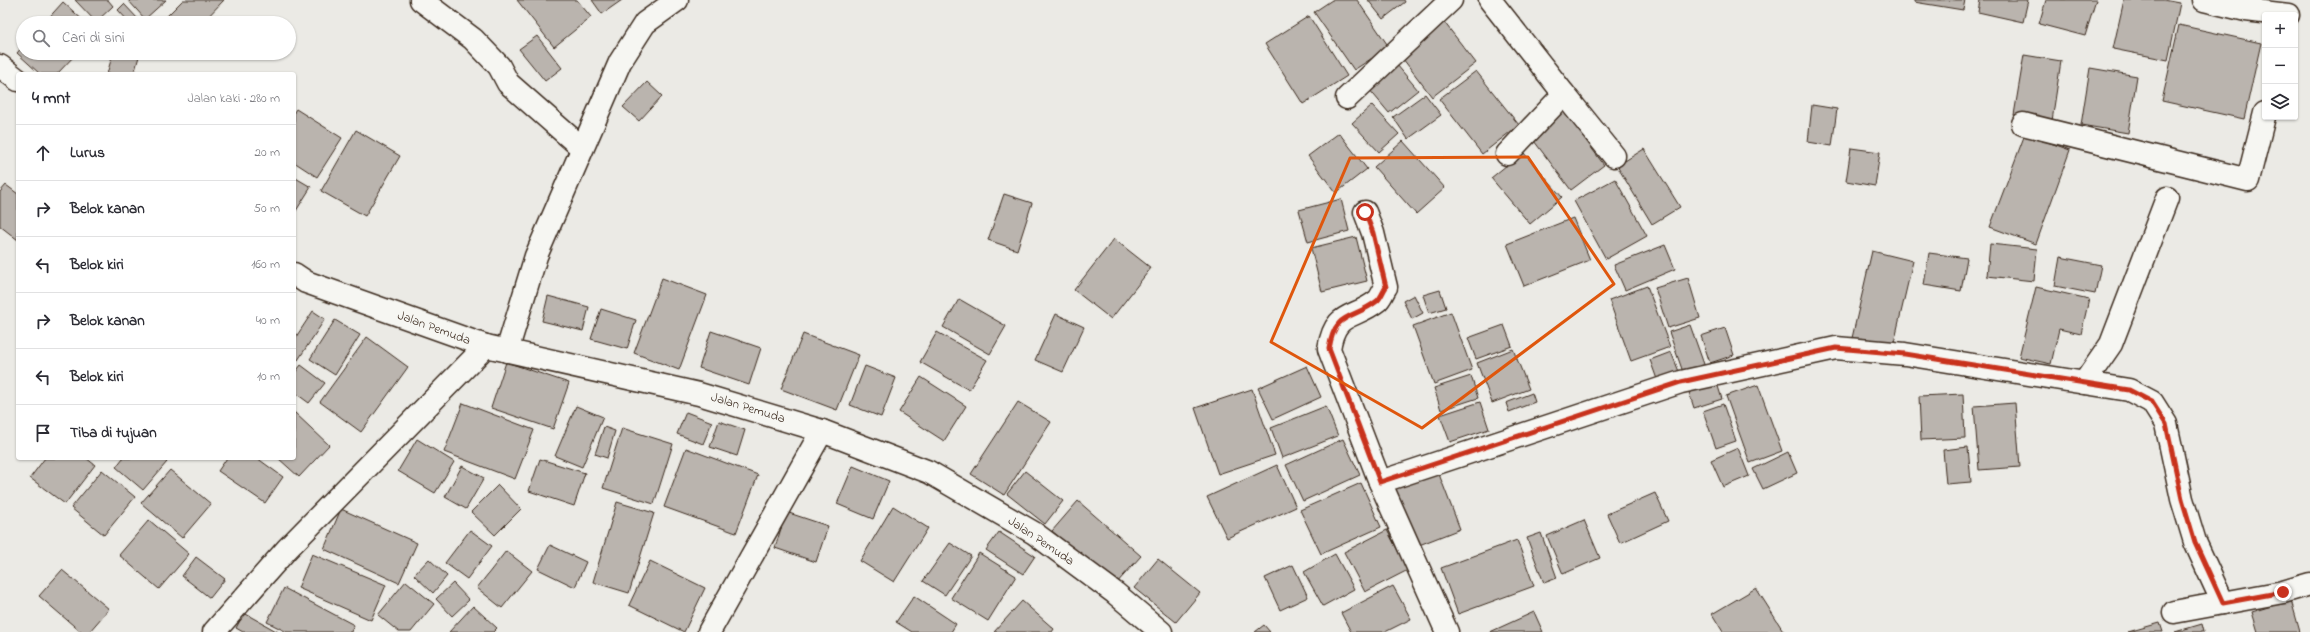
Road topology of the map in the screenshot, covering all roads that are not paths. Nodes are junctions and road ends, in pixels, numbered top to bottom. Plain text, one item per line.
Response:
1 (421, 0) edge
2 (676, 0) edge
3 (1451, 0) edge
4 (1490, 0) edge
5 (2204, 0) edge
6 (2293, 0) edge
7 (2263, 12) edge
8 (2290, 12) edge
9 (0, 66) edge
10 (16, 78) edge
11 (1564, 94) junction
12 (1346, 98) dead end
13 (2263, 120) edge
14 (2022, 124) dead end
15 (582, 148) junction
16 (1507, 154) dead end
17 (1614, 156) dead end
18 (2167, 198) dead end
19 (1365, 212) dead end
20 (296, 275) edge
21 (486, 346) junction
22 (507, 351) junction
23 (2084, 383) junction
24 (822, 431) junction
25 (1380, 482) junction
26 (2310, 584) edge
27 (2223, 603) junction
28 (2174, 612) dead end
29 (214, 632) edge
30 (709, 632) edge
31 (1161, 632) edge
32 (1447, 632) edge

1 - 15 street
2 - 15 street
3 - 12 street
4 - 11 street
5 - 7 street
6 - 8 street
9 - 10 street
11 - 16 street
11 - 17 street
13 - 14 street
15 - 22 street
18 - 23 street
19 - 25 street
20 - 21 street, Jalan Pemuda
21 - 22 street, Jalan Pemuda
21 - 29 street
22 - 24 street, Jalan Pemuda
23 - 25 street
23 - 27 street
24 - 30 street
24 - 31 street, Jalan Pemuda
25 - 32 street
26 - 27 street
27 - 28 street

